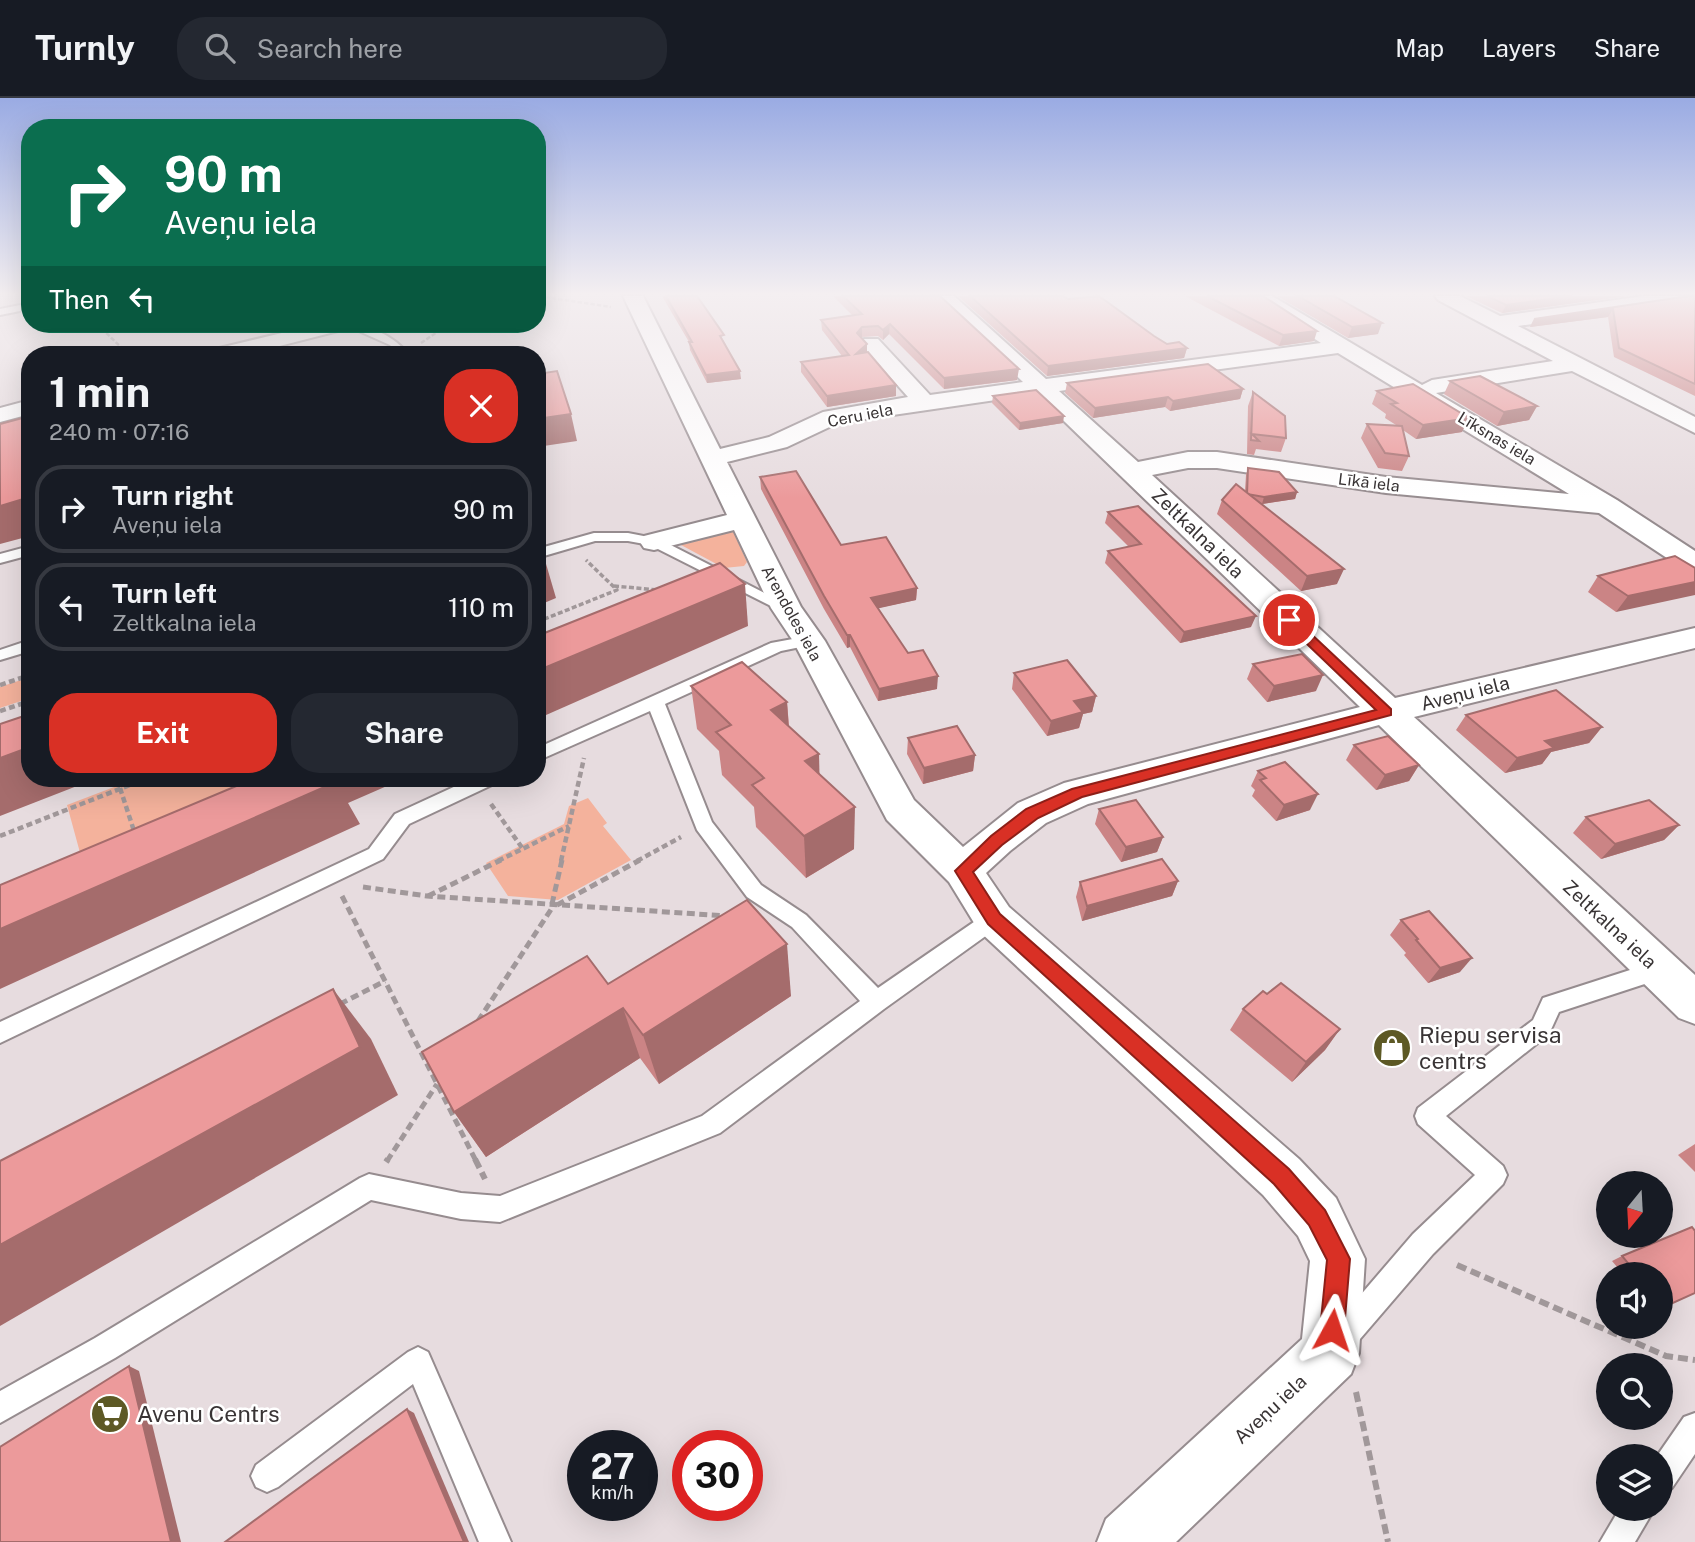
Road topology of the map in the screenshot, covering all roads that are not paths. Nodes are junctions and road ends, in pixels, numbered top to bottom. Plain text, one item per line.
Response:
1 (667, 363) edge
2 (889, 363) edge
3 (1016, 363) edge
4 (1208, 363) edge
5 (1373, 363) edge
6 (1575, 364) joint
7 (1040, 385) junction
8 (1417, 389) junction
9 (926, 404) junction
10 (1695, 407) edge
11 (21, 409) edge
12 (1668, 412) junction
13 (0, 415) edge
14 (1695, 426) edge
15 (715, 458) junction
16 (1133, 471) junction
17 (1607, 506) junction
18 (743, 519) junction
19 (654, 542) junction
20 (546, 551) edge
21 (21, 553) edge
22 (0, 559) edge
23 (1695, 564) edge
24 (786, 608) junction
25 (1695, 638) edge
26 (809, 641) junction
27 (21, 648) edge
28 (0, 655) edge
29 (655, 701) junction
30 (1386, 712) junction
31 (546, 751) edge
32 (469, 787) edge
33 (963, 871) junction
34 (994, 919) junction
35 (1658, 970) junction
36 (876, 1002) junction
37 (1695, 1004) edge
38 (0, 1033) edge
39 (1330, 1353) junction
40 (0, 1408) edge
41 (1695, 1428) edge
42 (1673, 1460) edge
43 (267, 1476) dead end
44 (1630, 1521) edge
45 (495, 1542) edge
46 (1129, 1542) edge
47 (1616, 1542) edge

1 - 15 street, Arendoles iela
2 - 9 street
3 - 7 street, Zeltkalna iela
4 - 7 street, Ceru iela
5 - 8 street, Līksnas iela
6 - 8 street
6 - 12 street
7 - 9 street, Ceru iela
7 - 16 street, Zeltkalna iela
8 - 17 street, Līksnas iela
9 - 15 street, Ceru iela
10 - 12 street
11 - 13 street
12 - 14 street
15 - 18 street, Arendoles iela
16 - 17 street, Līkā iela
16 - 30 street, Zeltkalna iela
17 - 23 street, Līksnas iela
18 - 19 street
18 - 24 street, Arendoles iela
19 - 20 lane
19 - 24 lane
21 - 22 lane
24 - 26 street, Arendoles iela
25 - 30 street, Aveņu iela
26 - 29 lane
26 - 33 street, Arendoles iela
27 - 28 lane
29 - 31 lane
29 - 36 lane
30 - 33 street, Aveņu iela
30 - 35 street, Zeltkalna iela
32 - 38 lane
33 - 34 street
34 - 36 lane
34 - 39 street
35 - 37 street, Zeltkalna iela
35 - 39 lane
36 - 40 lane
39 - 46 street, Aveņu iela
41 - 42 lane
43 - 45 lane
44 - 47 lane

